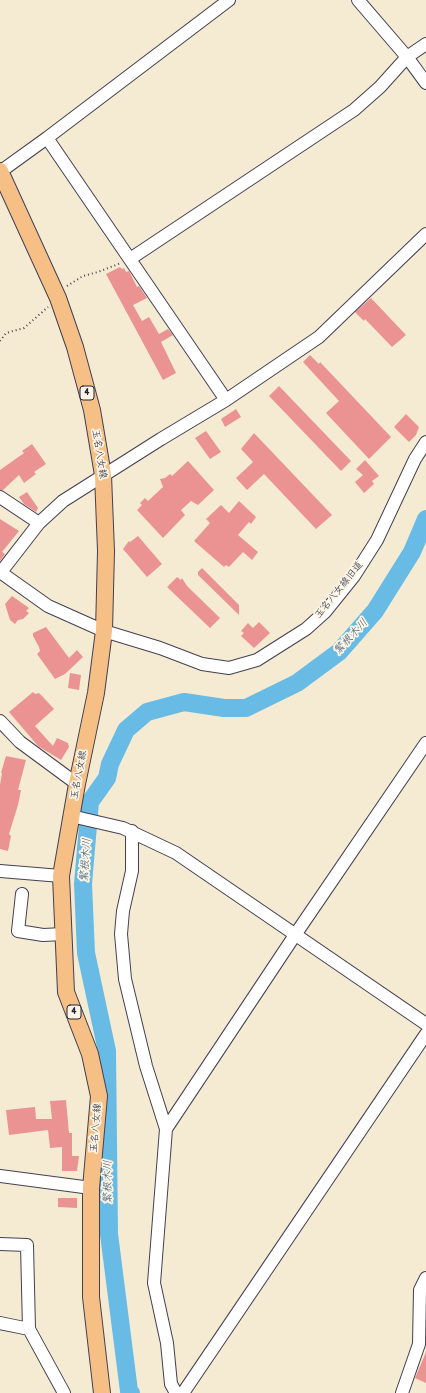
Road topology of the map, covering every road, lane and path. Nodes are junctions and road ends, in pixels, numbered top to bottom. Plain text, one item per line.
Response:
1 (229, 0) edge
2 (358, 0) edge
3 (426, 44) edge
4 (407, 57) junction
5 (426, 83) edge
6 (47, 138) junction
7 (0, 171) edge
8 (426, 234) edge
9 (130, 259) junction
10 (226, 400) junction
11 (426, 442) edge
12 (103, 475) junction
13 (0, 497) edge
14 (39, 523) junction
15 (0, 572) edge
16 (104, 631) junction
17 (0, 721) edge
18 (426, 743) edge
19 (77, 784) junction
20 (76, 817) junction
21 (127, 830) junction
22 (0, 871) edge
23 (61, 876) junction
24 (22, 894) dead end
25 (64, 934) junction
26 (295, 935) junction
27 (426, 1024) edge
28 (426, 1034) edge
29 (166, 1129) junction
30 (0, 1176) edge
31 (91, 1188) junction
32 (0, 1244) edge
33 (426, 1278) edge
34 (0, 1323) edge
35 (29, 1329) junction
36 (64, 1393) edge
37 (102, 1393) edge
38 (176, 1393) edge
39 (183, 1393) edge
40 (402, 1393) edge

1 - 6 street
2 - 4 street
3 - 4 street
4 - 5 street
4 - 9 street
6 - 7 street
6 - 9 street
7 - 12 main road, 玉名八女線 / 4
8 - 10 street
9 - 10 street
10 - 12 street
11 - 16 street, 玉名八女線旧道
12 - 14 street
12 - 16 main road, 玉名八女線 / 4
13 - 14 street
14 - 15 street
15 - 16 street, 玉名八女線旧道
16 - 19 main road, 玉名八女線 / 4
17 - 19 street
18 - 26 street
19 - 20 main road, 玉名八女線 / 4
20 - 21 street
20 - 23 main road, 玉名八女線 / 4
21 - 26 street
21 - 29 street
22 - 23 street
23 - 25 main road, 玉名八女線 / 4
24 - 25 street
25 - 31 main road, 玉名八女線 / 4
26 - 27 street
26 - 29 street
28 - 39 street
29 - 38 street
30 - 31 street
31 - 37 main road, 玉名八女線 / 4
32 - 35 street
33 - 40 street
34 - 35 street
35 - 36 street

